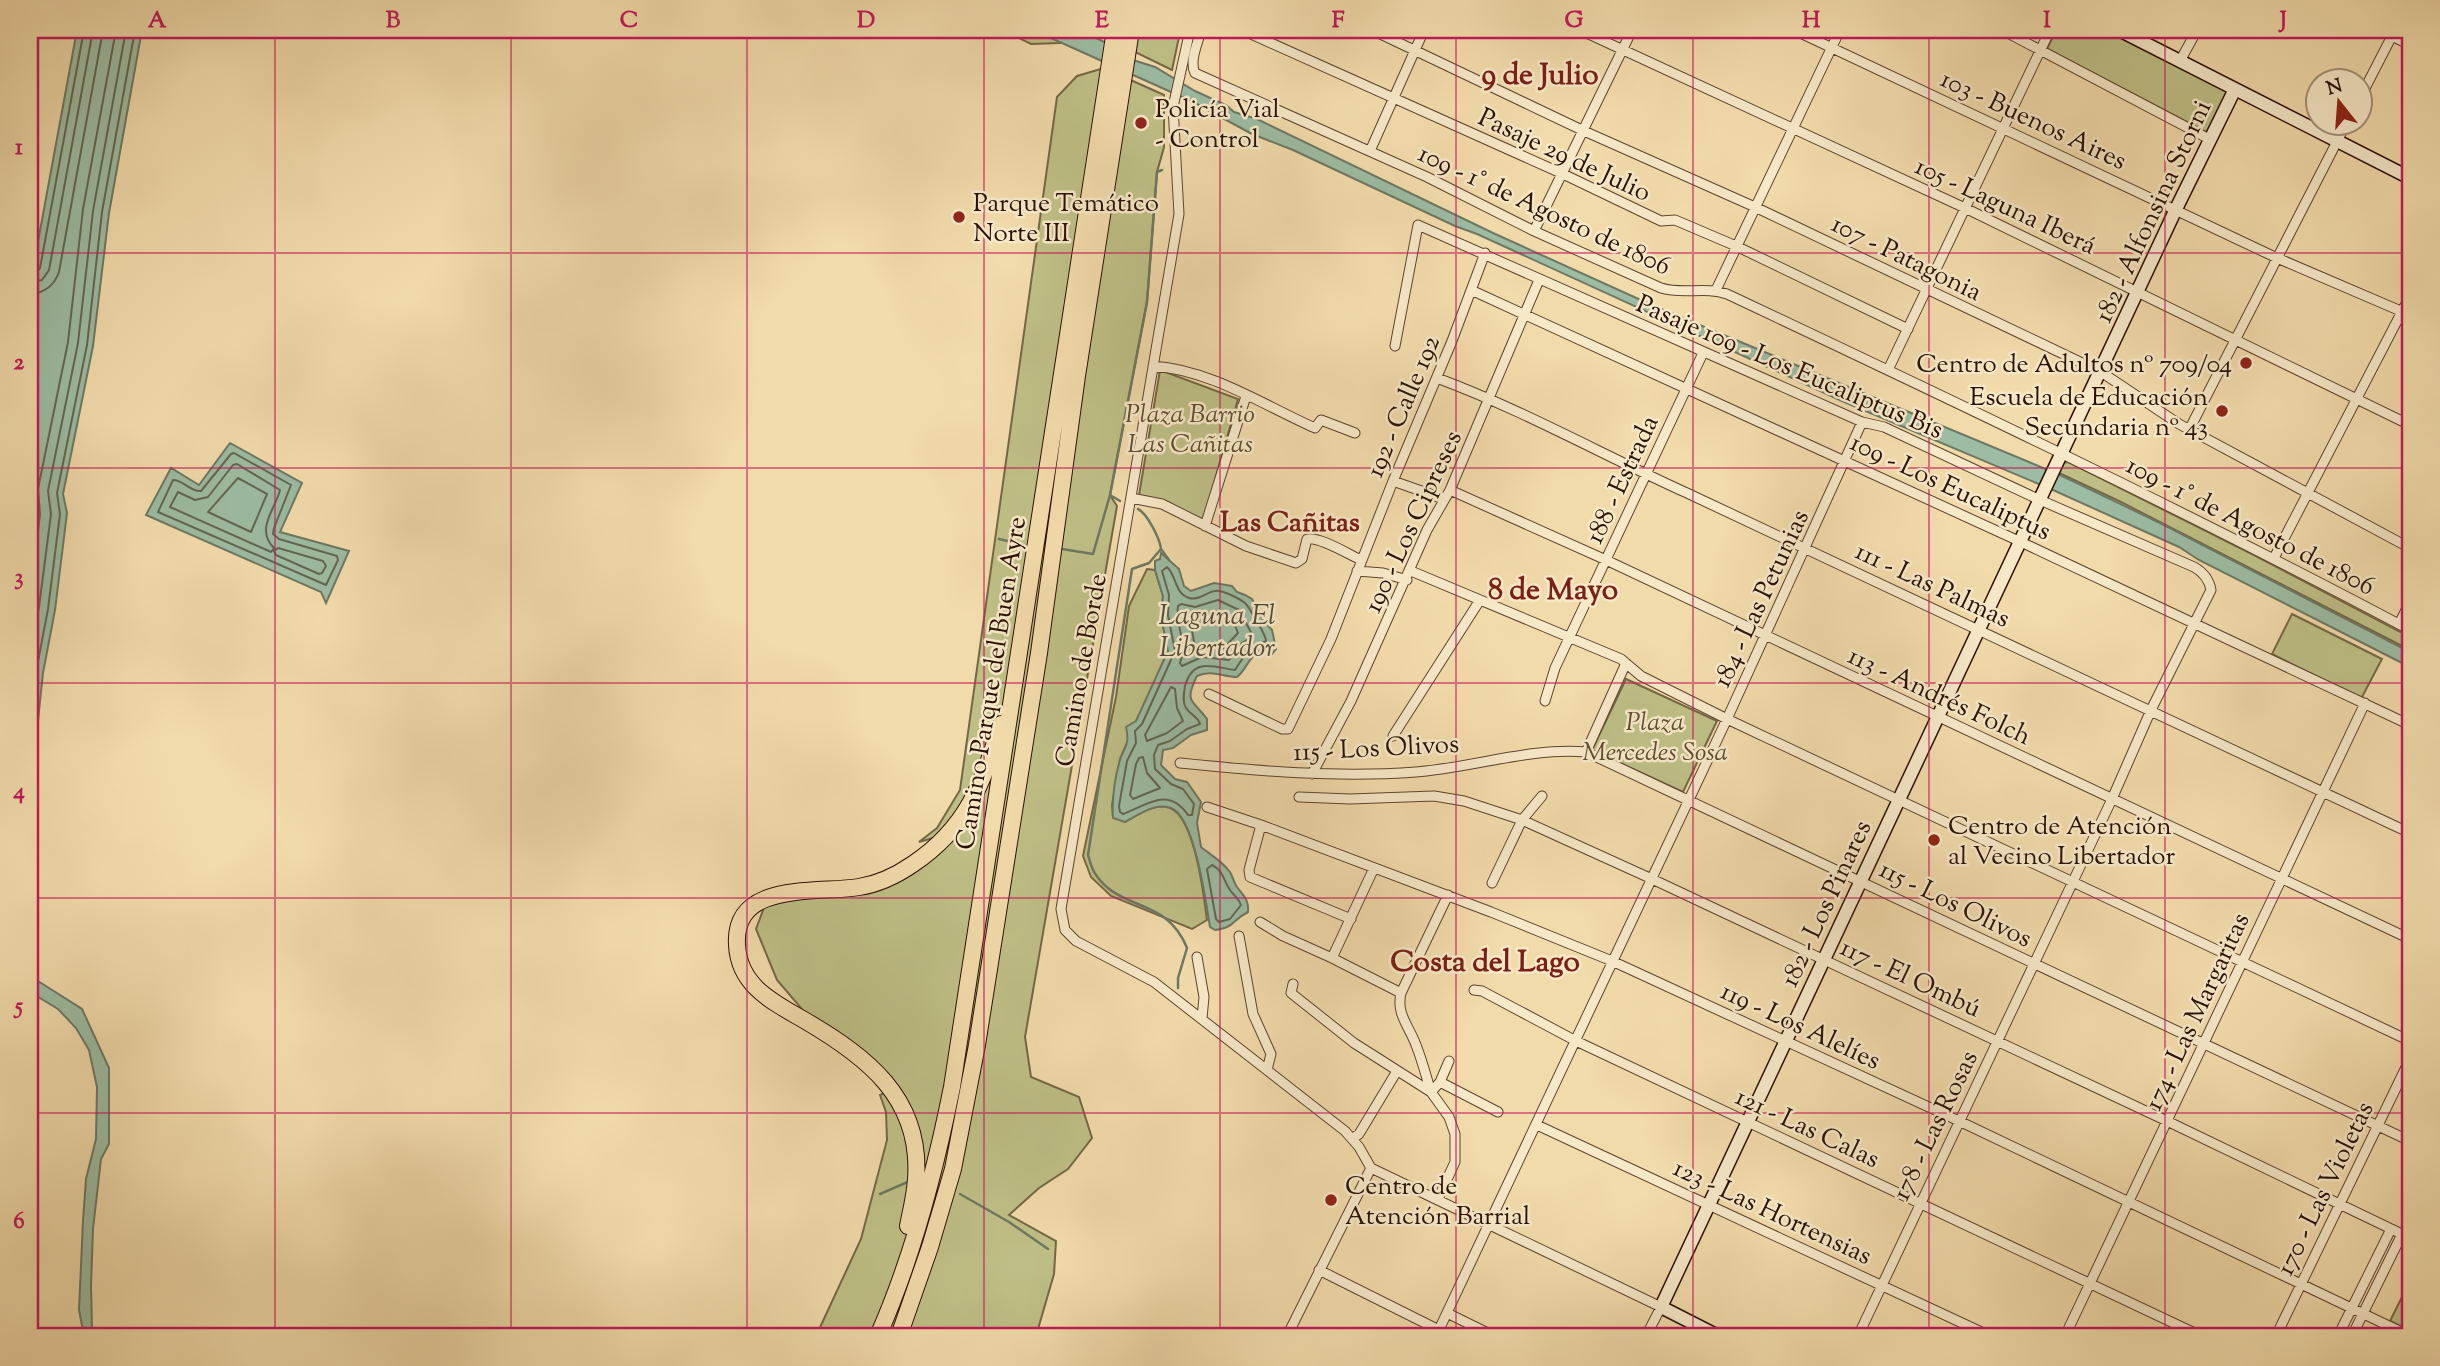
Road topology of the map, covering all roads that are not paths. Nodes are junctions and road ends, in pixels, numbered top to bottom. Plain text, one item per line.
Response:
1 (1130, 30) edge
2 (1190, 30) edge
3 (1201, 30) edge
4 (1242, 30) edge
5 (1372, 30) edge
6 (1424, 30) edge
7 (1580, 30) edge
8 (1632, 30) edge
9 (1794, 30) edge
10 (1840, 30) edge
11 (2002, 30) edge
12 (2050, 30) edge
13 (2119, 30) edge
14 (2197, 30) edge
15 (2380, 30) edge
16 (2394, 33) edge
17 (1118, 40) edge
18 (2410, 46) edge
19 (1832, 47) junction
20 (1623, 49) junction
21 (1415, 50) junction
22 (2041, 50) junction
23 (2180, 61) junction
24 (2374, 71) edge
25 (1115, 76) junction
26 (2235, 89) junction
27 (1392, 97) junction
28 (2003, 127) junction
29 (1794, 128) junction
30 (1584, 131) junction
31 (2340, 136) edge
32 (2211, 140) junction
33 (2338, 140) junction
34 (1370, 151) junction
35 (1563, 174) junction
36 (2410, 178) edge
37 (1755, 207) junction
38 (1965, 208) junction
39 (2176, 209) junction
40 (1534, 231) junction
41 (1736, 246) junction
42 (1485, 253) junction
43 (2277, 258) junction
44 (1539, 280) junction
45 (1927, 289) junction
46 (1471, 290) junction
47 (1716, 290) junction
48 (2138, 291) junction
49 (2410, 296) edge
50 (2406, 313) edge
51 (1525, 314) junction
52 (1908, 328) junction
53 (2237, 339) junction
54 (1395, 346) dead end
55 (1703, 353) junction
56 (1153, 366) junction
57 (1888, 370) junction
58 (2101, 372) junction
59 (1437, 378) junction
60 (1686, 388) junction
61 (1246, 396) junction
62 (1491, 398) junction
63 (2357, 398) junction
64 (1862, 422) junction
65 (2410, 425) edge
66 (2189, 430) junction
67 (1355, 433) dead end
68 (2063, 454) junction
69 (1845, 461) junction
70 (1646, 474) junction
71 (1393, 481) junction
72 (1450, 491) junction
73 (2307, 493) junction
74 (2042, 495) junction
75 (1131, 498) junction
76 (1444, 499) junction
77 (1205, 526) junction
78 (2021, 542) junction
79 (1806, 547) junction
80 (2410, 548) edge
81 (2274, 558) junction
82 (1606, 559) junction
83 (1361, 560) junction
84 (1357, 571) junction
85 (1409, 575) junction
86 (2211, 590) joint
87 (1480, 600) junction
88 (2410, 603) edge
89 (2195, 623) junction
90 (2399, 624) junction
91 (1979, 630) junction
92 (2410, 630) edge
93 (1766, 635) junction
94 (1570, 636) junction
95 (1626, 663) junction
96 (1016, 675) junction
97 (1209, 694) dead end
98 (1545, 701) dead end
99 (2365, 703) junction
100 (2151, 710) junction
101 (1938, 718) junction
102 (1727, 719) junction
103 (2410, 725) edge
104 (1393, 736) dead end
105 (1586, 752) junction
106 (1180, 763) dead end
107 (1312, 775) junction
108 (2322, 791) junction
109 (1542, 796) dead end
110 (1298, 797) dead end
111 (1900, 799) junction
112 (2112, 799) junction
113 (1687, 800) junction
114 (1207, 807) dead end
115 (1522, 820) junction
116 (1261, 825) junction
117 (2410, 833) edge
118 (1374, 867) junction
119 (2281, 877) junction
120 (1652, 878) junction
121 (1861, 881) junction
122 (2073, 881) junction
123 (1492, 883) dead end
124 (1448, 895) junction
125 (1351, 919) junction
126 (1260, 922) dead end
127 (1239, 936) dead end
128 (2410, 939) edge
129 (1197, 957) dead end
130 (1332, 958) junction
131 (1823, 959) junction
132 (1612, 961) junction
133 (2243, 961) junction
134 (2034, 963) junction
135 (1293, 984) dead end
136 (1474, 990) dead end
137 (1401, 993) junction
138 (1202, 1017) junction
139 (1576, 1041) junction
140 (1786, 1041) junction
141 (1997, 1041) junction
142 (2410, 1041) edge
143 (2203, 1044) junction
144 (2410, 1059) edge
145 (1449, 1061) dead end
146 (1267, 1070) junction
147 (1397, 1071) junction
148 (1440, 1082) junction
149 (1431, 1092) junction
150 (1499, 1112) dead end
151 (1959, 1121) junction
152 (2167, 1121) junction
153 (1747, 1122) junction
154 (1537, 1125) junction
155 (2378, 1126) junction
156 (1352, 1139) junction
157 (2410, 1141) edge
158 (1371, 1168) junction
159 (1438, 1199) junction
160 (2130, 1202) junction
161 (1920, 1203) junction
162 (2340, 1203) junction
163 (1708, 1204) junction
164 (1490, 1224) junction
165 (2391, 1229) junction
166 (2406, 1236) edge
167 (1319, 1270) junction
168 (2090, 1284) junction
169 (2301, 1284) junction
170 (1881, 1285) junction
171 (1661, 1307) junction
172 (2352, 1307) junction
173 (1447, 1313) junction
174 (2363, 1313) junction
175 (1437, 1333) edge
176 (877, 1336) edge
177 (899, 1336) edge
178 (1287, 1336) edge
179 (1494, 1336) edge
180 (1646, 1336) edge
181 (1718, 1336) edge
182 (1857, 1336) edge
183 (1990, 1336) edge
184 (2066, 1336) edge
185 (2201, 1336) edge
186 (2276, 1336) edge
187 (2338, 1336) edge
188 (2352, 1336) edge
189 (2410, 1336) edge

1 - 17 highway, Camino Parque del Buen Ayre
2 - 56 street, Camino de Borde
3 - 34 street, 109 - 1° de Agosto de 1806
4 - 27 street, Pasaje 29 de Julio
5 - 21 street, 107 - Patagonia
6 - 21 street
7 - 20 street, 105 - Laguna Iberá
8 - 20 street
9 - 19 street, 103 - Buenos Aires
10 - 19 street
11 - 22 street
12 - 22 street
13 - 23 street
14 - 23 street, 182 - Alfonsina Storni
15 - 16 street
16 - 18 street
16 - 24 street
17 - 25 highway, Camino Parque del Buen Ayre
19 - 28 street, 103 - Buenos Aires
19 - 29 street
20 - 29 street, 105 - Laguna Iberá
20 - 30 street
21 - 27 street
21 - 30 street, 107 - Patagonia
22 - 28 street
22 - 32 street
23 - 26 street
25 - 96 highway, Camino Parque del Buen Ayre
25 - 177 highway, Camino Parque del Buen Ayre
26 - 32 street, 182 - Alfonsina Storni
26 - 33 street
27 - 34 street
27 - 35 street, Pasaje 29 de Julio
28 - 38 street
28 - 39 street, 103 - Buenos Aires
29 - 37 street
29 - 38 street, 105 - Laguna Iberá
30 - 35 street
30 - 37 street, 107 - Patagonia
31 - 33 street
32 - 39 street, 182 - Alfonsina Storni
33 - 36 street
33 - 43 street
34 - 40 street, 109 - 1° de Agosto de 1806
35 - 40 street
35 - 41 street, Pasaje 29 de Julio
37 - 41 street
37 - 45 street, 107 - Patagonia
38 - 45 street
38 - 48 street, 105 - Laguna Iberá
39 - 43 street, 103 - Buenos Aires
39 - 48 street, 182 - Alfonsina Storni
40 - 47 street, 109 - 1° de Agosto de 1806
41 - 47 street
41 - 52 street, Pasaje 29 de Julio
42 - 44 street, Pasaje 109 - Los Eucaliptus Bis
42 - 46 street, 192 - Calle 192
42 - 54 street, Pasaje 109 - Los Eucaliptus Bis
43 - 50 street, 103 - Buenos Aires
43 - 53 street
44 - 51 street, 190 - Los Cipreses
44 - 55 street, Pasaje 109 - Los Eucaliptus Bis
45 - 52 street
45 - 58 street, 107 - Patagonia
46 - 51 street, 109 - Los Eucaliptus
46 - 59 street, 192 - Calle 192
47 - 57 street, 109 - 1° de Agosto de 1806
48 - 53 street, 105 - Laguna Iberá
48 - 58 street, 182 - Alfonsina Storni
49 - 50 street
50 - 63 street
51 - 60 street, 109 - Los Eucaliptus
51 - 62 street, 190 - Los Cipreses
52 - 57 street
53 - 63 street, 105 - Laguna Iberá
53 - 66 street
55 - 60 street, 188 - Estrada
55 - 64 street, Pasaje 109 - Los Eucaliptus Bis
56 - 61 street
56 - 75 street, Camino de Borde
57 - 68 street, 109 - 1° de Agosto de 1806
58 - 66 street, 107 - Patagonia
58 - 68 street, 182 - Alfonsina Storni
59 - 62 street, 111 - Las Palmas
59 - 71 street, 192 - Calle 192
60 - 69 street, 109 - Los Eucaliptus
60 - 70 street, 188 - Estrada
61 - 67 street
61 - 77 street
62 - 70 street, 111 - Las Palmas
62 - 72 street, 190 - Los Cipreses
63 - 65 street, 105 - Laguna Iberá
63 - 73 street
64 - 69 street, 184 - Las Petunias
64 - 74 street, Pasaje 109 - Los Eucaliptus Bis
66 - 73 street, 107 - Patagonia
68 - 74 street, 182 - Alfonsina Storni
68 - 81 street, 109 - 1° de Agosto de 1806
69 - 78 street, 109 - Los Eucaliptus
69 - 79 street, 184 - Las Petunias
70 - 79 street, 111 - Las Palmas
70 - 82 street, 188 - Estrada
71 - 76 street
71 - 83 street, 192 - Calle 192
72 - 76 street, 190 - Los Cipreses
72 - 82 street, 113 - Andrés Folch
73 - 80 street, 107 - Patagonia
73 - 81 street
74 - 78 street, 182 - Los Pinares
74 - 86 street, Pasaje 109 - Los Eucaliptus Bis
75 - 77 street
75 - 138 street, Camino de Borde
76 - 85 street, 190 - Los Cipreses
77 - 83 street
78 - 89 street, 109 - Los Eucaliptus
78 - 91 street, 182 - Los Pinares
79 - 91 street, 111 - Las Palmas
79 - 93 street, 184 - Las Petunias
81 - 90 street, 109 - 1° de Agosto de 1806
82 - 93 street, 113 - Andrés Folch
82 - 94 street, 188 - Estrada
83 - 84 street, 192 - Calle 192
84 - 85 street
84 - 97 street, 192 - Calle 192
85 - 87 street
85 - 107 street, 190 - Los Cipreses
86 - 89 street, 178 - Las Rosas
87 - 94 street
87 - 104 street
88 - 90 street
89 - 99 street, 109 - Los Eucaliptus
89 - 100 street, 178 - Las Rosas
90 - 92 street, 109 - 1° de Agosto de 1806
91 - 100 street, 111 - Las Palmas
91 - 101 street, 182 - Los Pinares
93 - 101 street, 113 - Andrés Folch
93 - 102 street, 184 - Las Petunias
94 - 95 street
94 - 98 street, 188 - Estrada
95 - 102 street
95 - 105 street
96 - 176 highway, Camino Parque del Buen Ayre
96 - 176 highway
99 - 103 street, 109 - Los Eucaliptus
99 - 108 street, 174 - Las Margaritas
100 - 108 street, 111 - Las Palmas
100 - 112 street, 178 - Las Rosas
101 - 111 street, 182 - Los Pinares
101 - 112 street, 113 - Andrés Folch
102 - 111 street
102 - 113 street, 184 - Las Petunias
105 - 107 street, 115 - Los Olivos
105 - 113 street, 115 - Los Olivos
106 - 107 street, 115 - Los Olivos
108 - 117 street, 111 - Las Palmas
108 - 119 street, 174 - Las Margaritas
109 - 115 street
110 - 115 street, 117 - El Ombú
111 - 121 street, 182 - Los Pinares
111 - 122 street
112 - 119 street, 113 - Andrés Folch
112 - 122 street, 178 - Las Rosas
113 - 120 street, 184 - Las Petunias
113 - 121 street, 115 - Los Olivos
114 - 116 street, 119 - Los Alelíes
115 - 120 street, 117 - El Ombú
115 - 123 street
116 - 118 street, 119 - Los Alelíes
116 - 125 street
118 - 124 street, 119 - Los Alelíes
118 - 125 street
119 - 128 street, 113 - Andrés Folch
119 - 133 street, 174 - Las Margaritas
120 - 131 street, 117 - El Ombú
120 - 132 street, 184 - Las Petunias
121 - 131 street, 182 - Los Pinares
121 - 134 street, 115 - Los Olivos
122 - 133 street
122 - 134 street, 178 - Las Rosas
124 - 132 street, 119 - Los Alelíes
124 - 137 street
125 - 130 street
126 - 130 street
127 - 146 street
129 - 138 street
130 - 137 street
131 - 140 street, 182 - Los Pinares
131 - 141 street, 117 - El Ombú
132 - 139 street, 184 - Las Petunias
132 - 140 street, 119 - Los Alelíes
133 - 142 street
133 - 143 street, 174 - Las Margaritas
134 - 141 street, 178 - Las Rosas
134 - 143 street, 115 - Los Olivos
135 - 147 street
136 - 139 street, 121 - Las Calas
137 - 149 street
138 - 146 street, Camino de Borde
139 - 153 street, 121 - Las Calas
139 - 154 street, 184 - Las Petunias
140 - 151 street, 119 - Los Alelíes
140 - 153 street, 182 - Los Pinares
141 - 151 street, 178 - Las Rosas
141 - 152 street, 117 - El Ombú
143 - 152 street, 174 - Las Margaritas
143 - 155 street, 115 - Los Olivos
144 - 155 street, 170 - Las Violetas
145 - 148 street
146 - 156 street, Camino de Borde
147 - 149 street
147 - 156 street
148 - 149 street
148 - 150 street
149 - 159 street
151 - 160 street, 119 - Los Alelíes
151 - 161 street, 178 - Las Rosas
152 - 160 street, 174 - Las Margaritas
152 - 162 street, 117 - El Ombú
153 - 161 street, 121 - Las Calas
153 - 163 street, 182 - Los Pinares
154 - 163 street, 123 - Las Hortensias
154 - 164 street, 184 - Las Petunias
155 - 157 street, 115 - Los Olivos
155 - 162 street, 170 - Las Violetas
156 - 158 street, Camino de Borde
158 - 159 street
158 - 167 street
159 - 164 street
160 - 168 street, 174 - Las Margaritas
160 - 169 street, 119 - Los Alelíes
161 - 168 street, 121 - Las Calas
161 - 170 street, 178 - Las Rosas
162 - 165 street, 117 - El Ombú
162 - 169 street, 170 - Las Violetas
163 - 170 street, 123 - Las Hortensias
163 - 171 street, 182 - Los Pinares
164 - 171 street
164 - 173 street, 184 - Las Petunias
165 - 166 street, 117 - El Ombú
165 - 172 street
166 - 174 street
167 - 175 street
167 - 178 street
168 - 184 street, 174 - Las Margaritas
168 - 185 street, 121 - Las Calas
169 - 172 street, 119 - Los Alelíes
169 - 186 street, 170 - Las Violetas
170 - 182 street, 178 - Las Rosas
170 - 183 street, 123 - Las Hortensias
171 - 180 street, 182 - Los Pinares
171 - 181 street
172 - 174 street, 119 - Los Alelíes
172 - 187 street
173 - 175 street, 184 - Las Petunias
173 - 179 street
174 - 188 street
174 - 189 street, 119 - Los Alelíes

